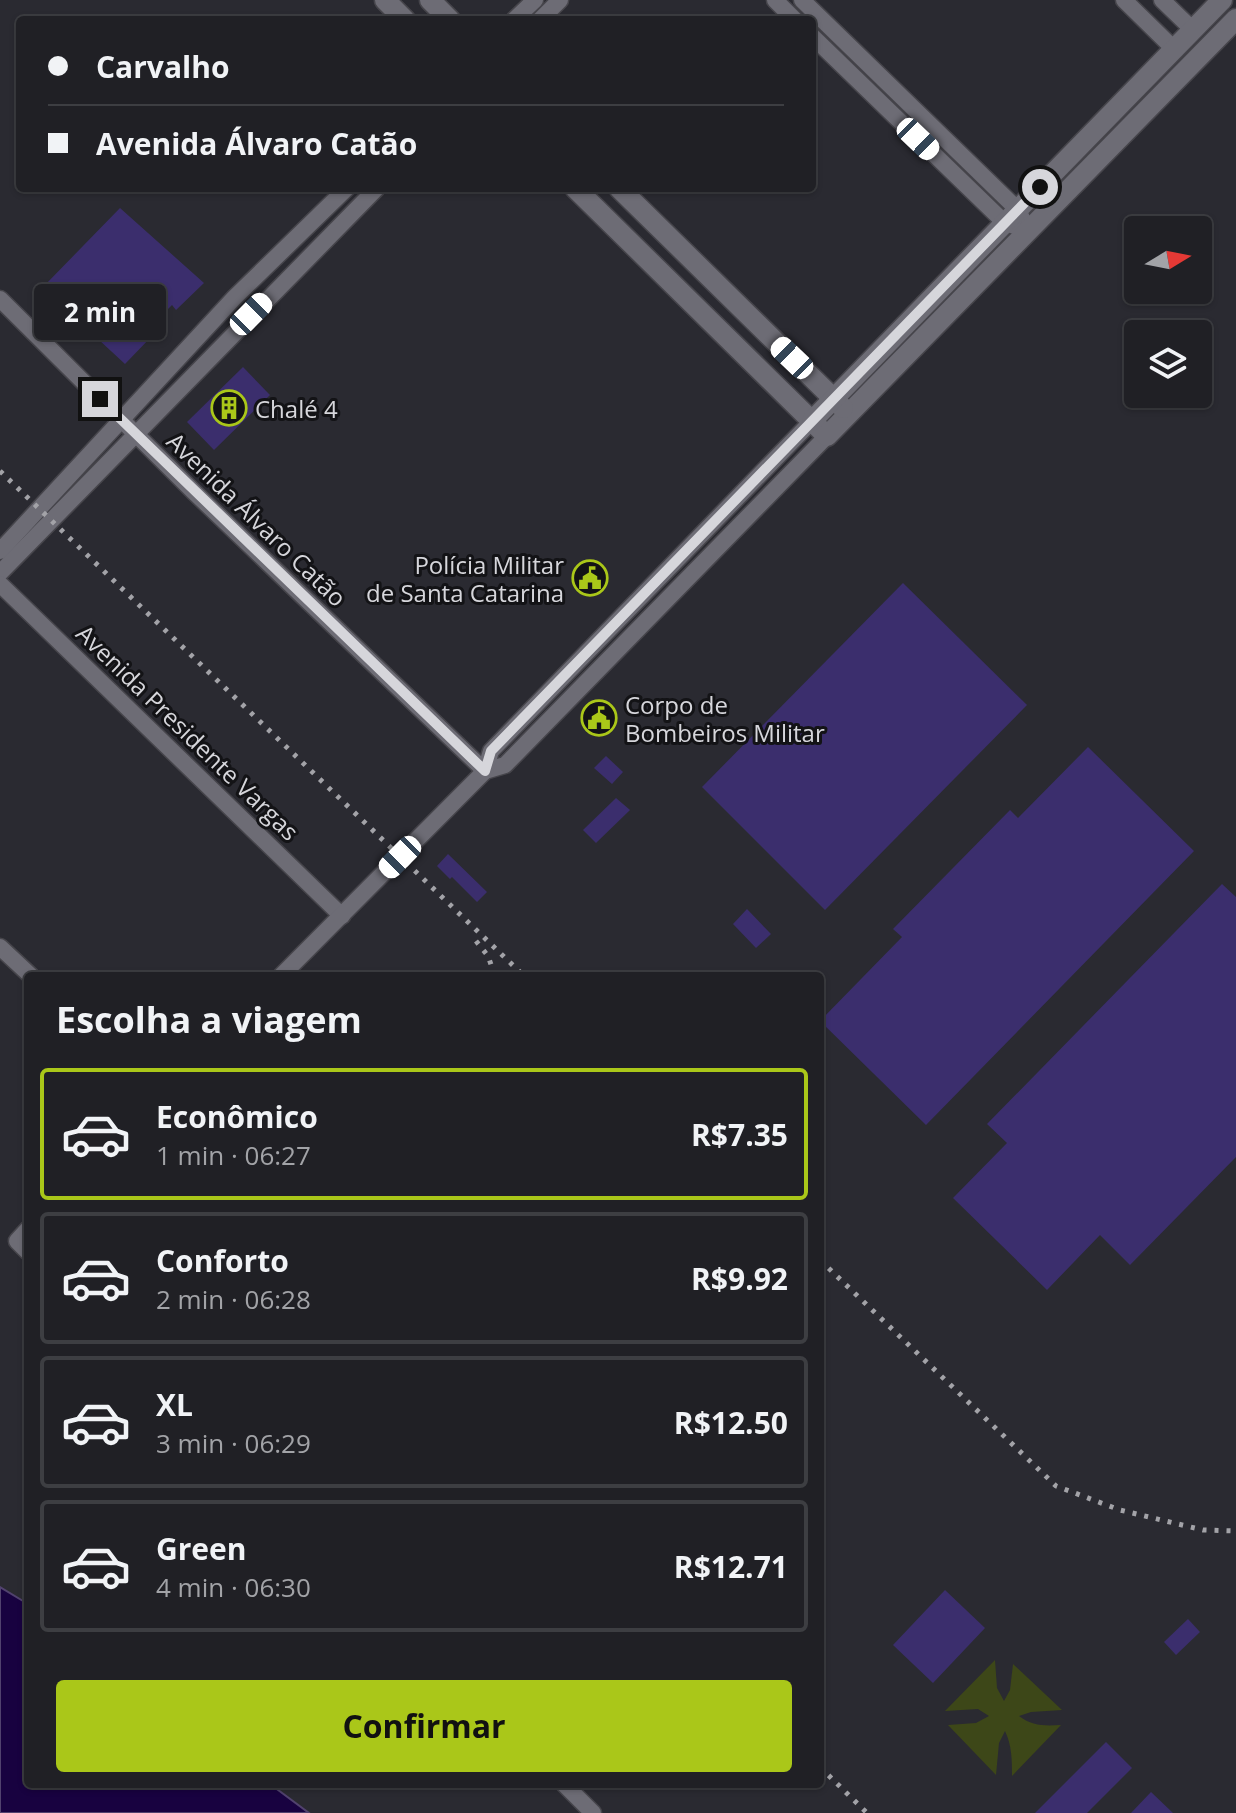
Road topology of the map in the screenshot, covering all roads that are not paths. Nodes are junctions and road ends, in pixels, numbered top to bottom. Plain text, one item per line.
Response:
1 (385, 0) edge
2 (430, 0) edge
3 (535, 0) edge
4 (560, 0) edge
5 (775, 0) edge
6 (802, 0) edge
7 (1124, 0) edge
8 (1162, 0) edge
9 (1222, 0) edge
10 (401, 16) edge
11 (446, 16) edge
12 (518, 16) edge
13 (544, 16) edge
14 (791, 16) edge
15 (1236, 19) edge
16 (1193, 30) junction
17 (816, 40) edge
18 (844, 41) junction
19 (1174, 49) junction
20 (831, 54) junction
21 (343, 192) edge
22 (346, 192) edge
23 (373, 192) edge
24 (579, 192) edge
25 (623, 192) edge
26 (357, 208) junction
27 (1011, 216) junction
28 (1028, 231) junction
29 (668, 235) junction
30 (646, 258) junction
31 (235, 297) junction
32 (0, 299) edge
33 (251, 314) junction
34 (834, 399) junction
35 (849, 414) junction
36 (120, 420) junction
37 (812, 421) junction
38 (135, 434) junction
39 (827, 436) junction
40 (0, 551) edge
41 (0, 573) edge
42 (0, 584) edge
43 (485, 771) junction
44 (342, 916) junction
45 (0, 947) edge
46 (27, 972) edge
47 (285, 972) edge
48 (568, 1788) edge
49 (593, 1813) edge

1 - 10 street
2 - 11 street
3 - 12 street
4 - 13 street
5 - 14 street
6 - 18 street
7 - 19 street
8 - 16 street
9 - 16 street
15 - 28 street
16 - 19 street
17 - 20 street
18 - 20 street
18 - 27 street
19 - 27 street
20 - 27 street
21 - 31 street
22 - 26 street
23 - 26 street
24 - 30 street
25 - 29 street
26 - 33 street
27 - 28 street
27 - 34 street
28 - 35 street
29 - 30 street
29 - 34 street
30 - 37 street
31 - 33 street
31 - 36 street
32 - 36 street, Avenida Álvaro Catão
33 - 38 street
34 - 35 street
34 - 37 street
35 - 39 street
36 - 38 street, Avenida Álvaro Catão
36 - 40 street
37 - 39 street
37 - 43 street
38 - 41 street
38 - 43 street, Avenida Álvaro Catão
39 - 43 street
42 - 44 street, Avenida Presidente Vargas
43 - 44 street
44 - 47 street
45 - 46 street
48 - 49 street

